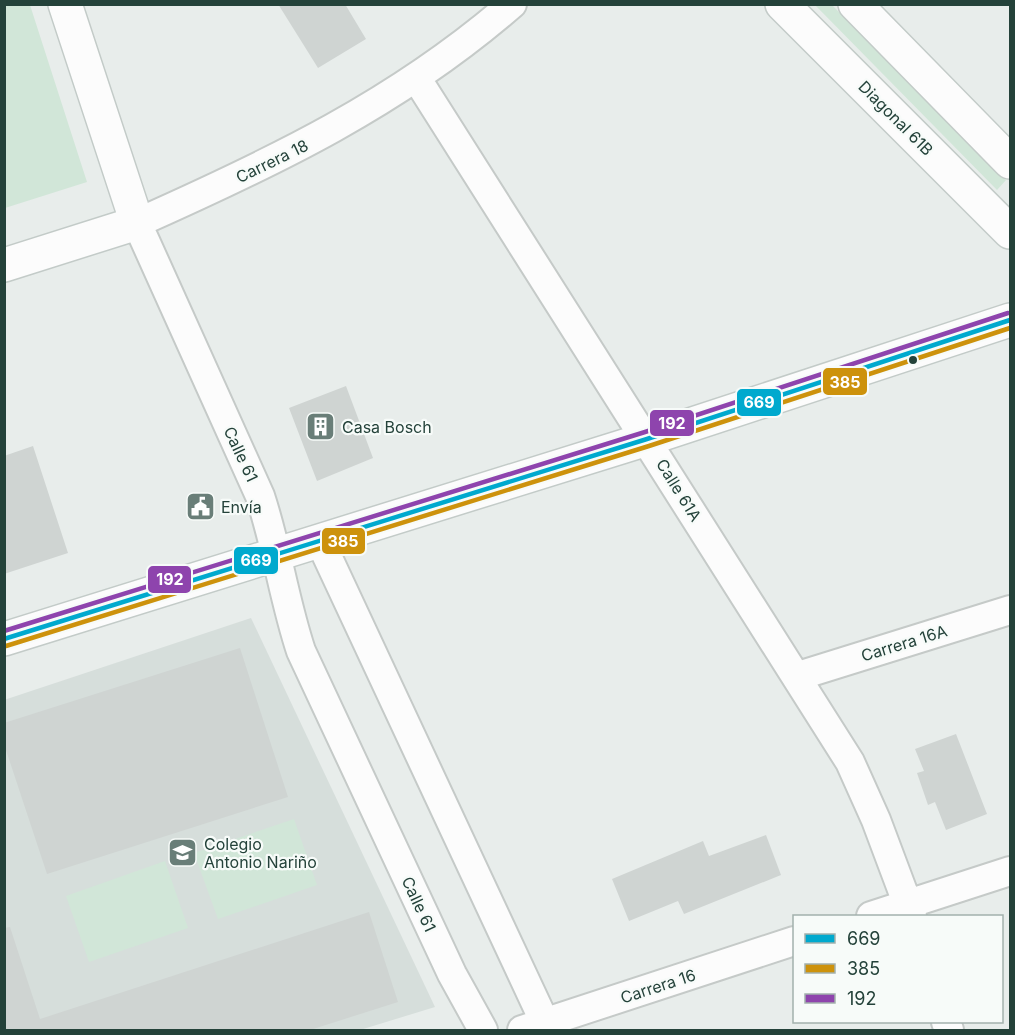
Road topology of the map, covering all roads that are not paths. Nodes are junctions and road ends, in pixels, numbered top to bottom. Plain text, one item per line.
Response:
1 (65, 4) edge
2 (512, 4) edge
3 (782, 4) edge
4 (855, 4) edge
5 (417, 79) junction
6 (1010, 160) edge
7 (137, 223) junction
8 (1011, 232) edge
9 (4, 265) edge
10 (1011, 320) edge
11 (647, 439) junction
12 (320, 541) junction
13 (276, 555) junction
14 (1011, 610) edge
15 (4, 639) edge
16 (798, 676) junction
17 (1011, 871) edge
18 (910, 910) edge
19 (878, 915) edge
20 (793, 942) edge
21 (534, 1027) edge
22 (483, 1030) edge

1 - 7 main road, Calle 61
2 - 5 street, Carrera 18
3 - 8 main road, Diagonal 61B
4 - 6 main road
5 - 7 street, Carrera 18
5 - 11 street, Calle 61A
7 - 9 main road, Carrera 18
7 - 13 street, Calle 61
10 - 11 main road
11 - 12 main road
11 - 16 street, Calle 61A
12 - 13 main road
12 - 21 street
13 - 15 main road
13 - 22 street, Calle 61
14 - 16 street, Carrera 16A
16 - 18 street, Calle 61A
17 - 18 street
18 - 19 street
20 - 21 street, Carrera 16

